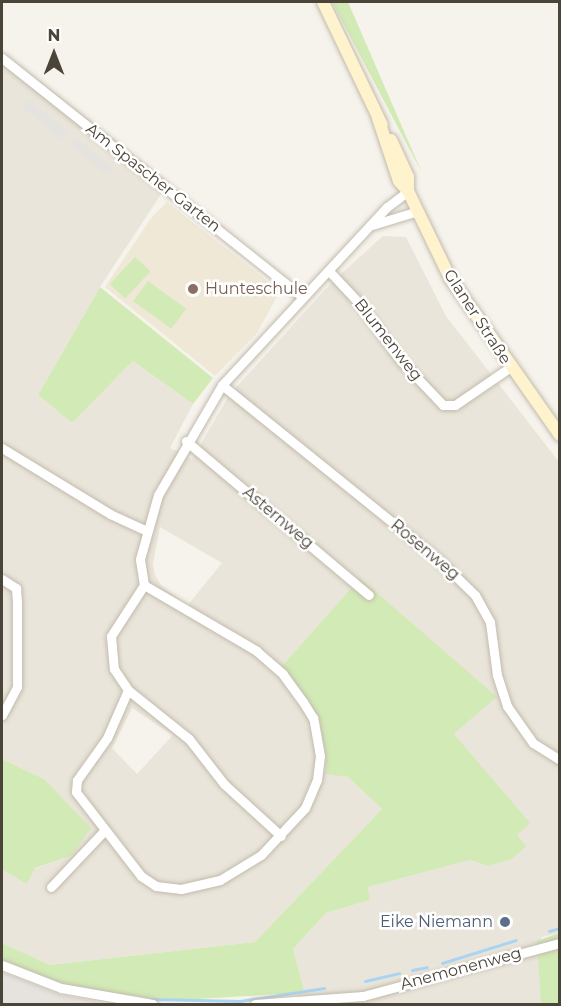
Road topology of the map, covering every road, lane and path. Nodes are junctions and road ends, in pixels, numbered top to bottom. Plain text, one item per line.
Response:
1 (323, 2) edge
2 (2, 58) edge
3 (408, 191) junction
4 (418, 212) junction
5 (369, 226) junction
6 (329, 271) junction
7 (303, 297) junction
8 (509, 368) junction
9 (222, 385) junction
10 (560, 435) edge
11 (186, 441) junction
12 (2, 448) edge
13 (147, 531) junction
14 (2, 579) edge
15 (144, 585) junction
16 (369, 595) dead end
17 (128, 690) junction
18 (2, 715) edge
19 (560, 760) edge
20 (104, 831) junction
21 (281, 836) junction
22 (51, 887) dead end
23 (560, 943) edge
24 (2, 965) edge
25 (363, 1000) edge
26 (153, 1005) edge
27 (255, 1005) edge

1 - 3 street, Glaner Straße
2 - 7 street, Am Spascher Garten
3 - 4 street, Glaner Straße
3 - 5 street
4 - 5 street
4 - 8 street, Glaner Straße
5 - 6 street
6 - 7 street
6 - 8 street, Blumenweg
7 - 9 street
8 - 10 street, Glaner Straße
9 - 11 street
9 - 19 street, Rosenweg
11 - 13 street
11 - 16 street, Asternweg
12 - 13 street
13 - 15 street
14 - 18 street
15 - 17 street
15 - 21 street
17 - 20 street
17 - 21 street
20 - 21 street
20 - 22 street
23 - 25 street, Anemonenweg
24 - 26 street
25 - 27 street, Anemonenweg

